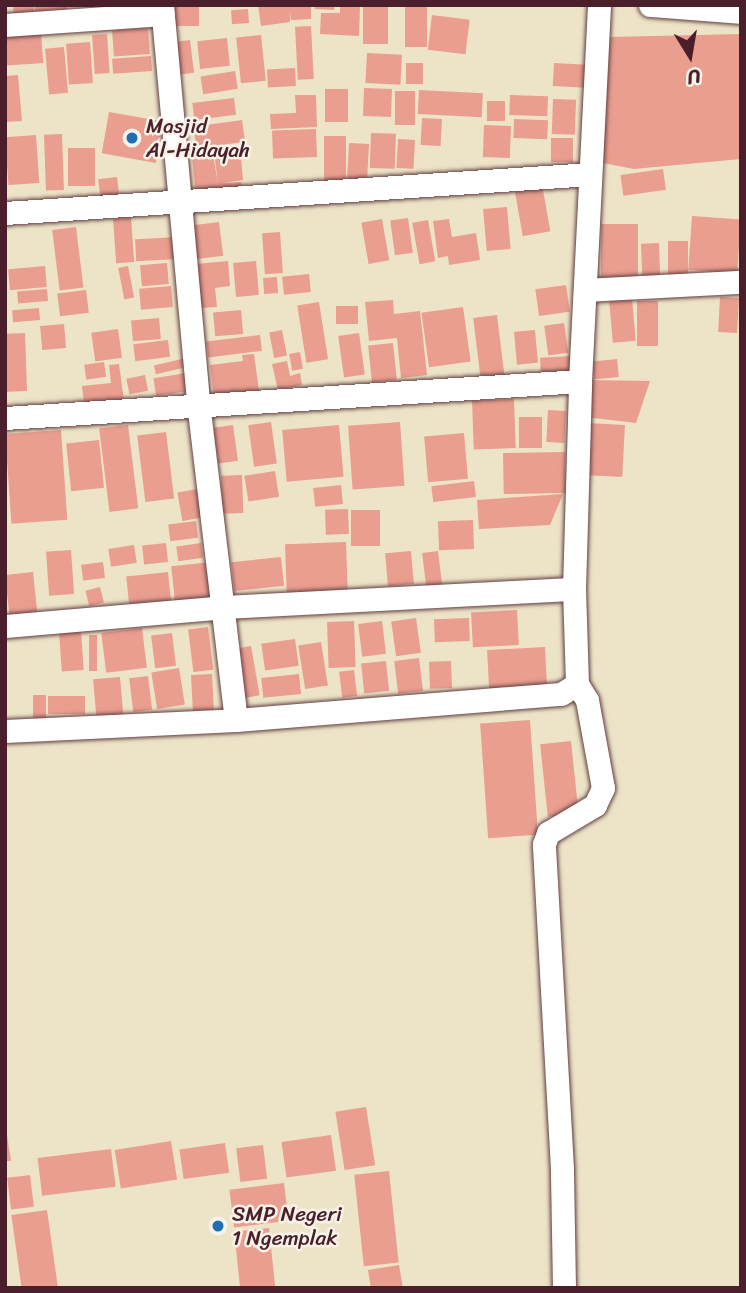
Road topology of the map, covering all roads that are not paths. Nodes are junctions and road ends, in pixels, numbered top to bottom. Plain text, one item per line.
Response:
1 (599, 5) edge
2 (650, 5) edge
3 (163, 10) edge
4 (741, 12) edge
5 (5, 25) edge
6 (590, 174) junction
7 (183, 199) junction
8 (5, 214) edge
9 (740, 282) edge
10 (586, 290) junction
11 (580, 381) junction
12 (198, 402) junction
13 (5, 418) edge
14 (574, 589) junction
15 (226, 607) junction
16 (5, 625) edge
17 (577, 684) junction
18 (236, 720) junction
19 (5, 731) edge
20 (564, 1288) edge

1 - 6 street
2 - 4 street
3 - 5 street
3 - 7 street
6 - 7 street
6 - 10 street
7 - 8 street
7 - 12 street
9 - 10 street
10 - 11 street
11 - 12 street
11 - 14 street
12 - 13 street
12 - 15 street
14 - 15 street
14 - 17 street
15 - 16 street
15 - 18 street
17 - 18 street
17 - 20 street
18 - 19 street

